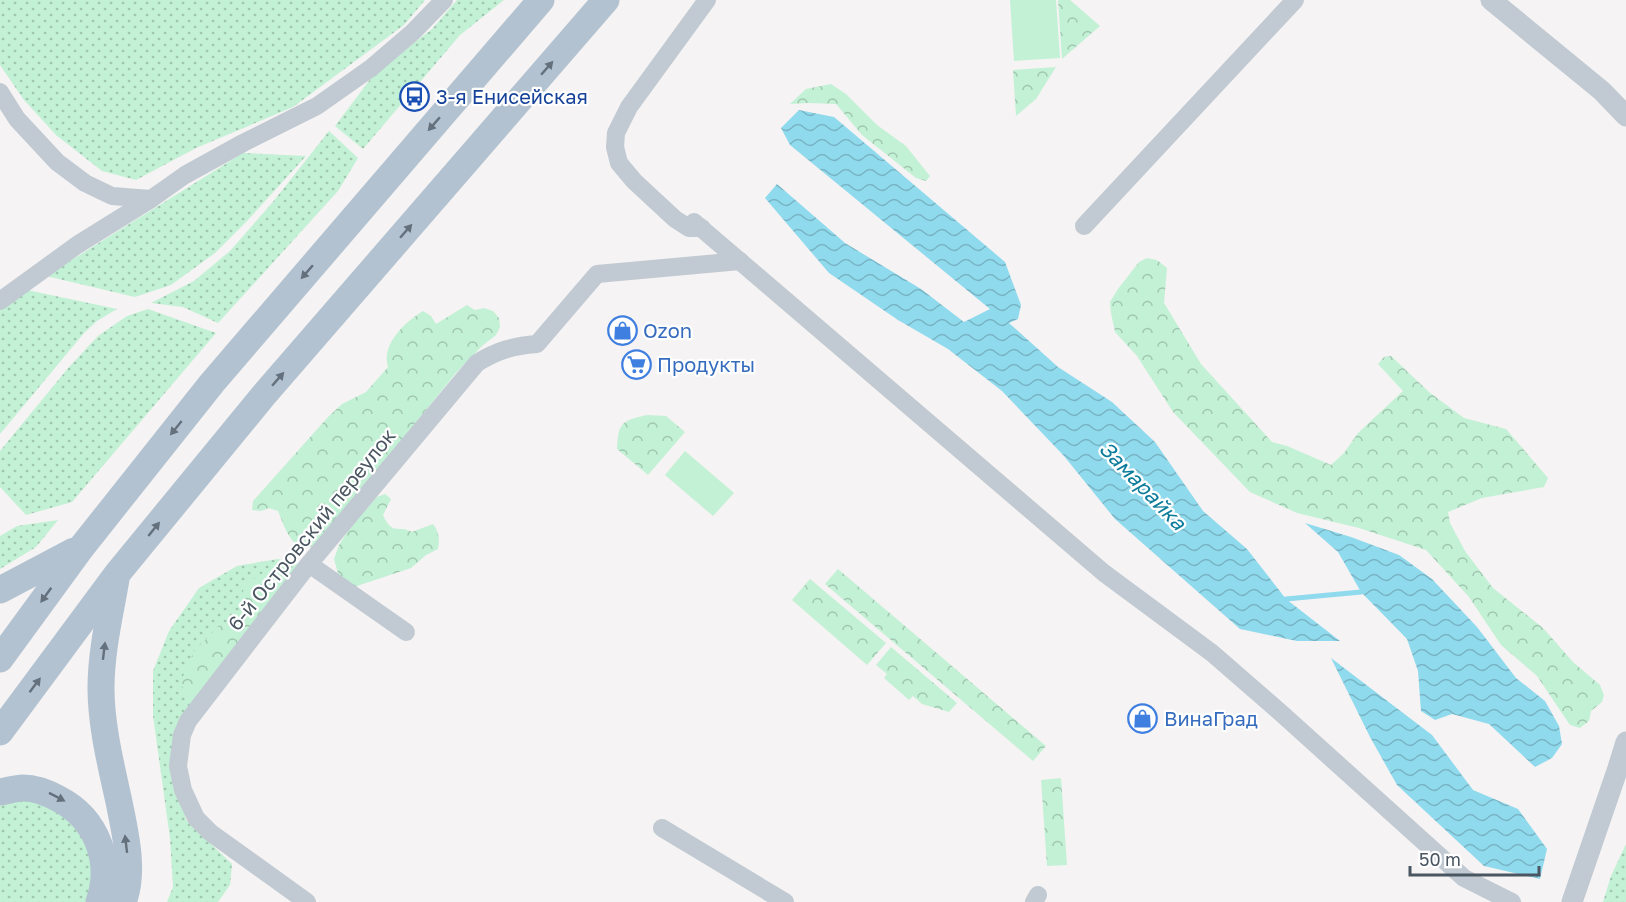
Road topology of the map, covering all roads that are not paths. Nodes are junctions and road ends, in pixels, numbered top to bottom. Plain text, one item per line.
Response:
1 (444, 0) edge
2 (541, 0) edge
3 (606, 0) edge
4 (707, 0) edge
5 (1295, 0) edge
6 (1491, 0) edge
7 (0, 92) edge
8 (1625, 112) edge
9 (151, 199) junction
10 (1084, 226) dead end
11 (740, 261) junction
12 (0, 301) edge
13 (81, 548) junction
14 (309, 564) junction
15 (117, 574) junction
16 (0, 590) edge
17 (406, 633) dead end
18 (0, 659) edge
19 (0, 732) edge
20 (1626, 742) edge
21 (0, 792) edge
22 (662, 828) dead end
23 (99, 902) edge
24 (123, 902) edge
25 (307, 902) edge
26 (785, 902) edge
27 (1512, 902) edge
28 (1572, 902) edge

1 - 9 street
2 -> 13 main road
15 -> 3 main road
4 - 11 street
5 - 10 street
6 - 8 street
7 - 9 street
9 - 12 street
11 - 14 street, 6-й Островский переулок
11 - 27 street
13 - 16 main road
13 -> 18 main road
14 - 17 street
14 - 25 street, 6-й Островский переулок
19 -> 15 main road
24 -> 15 main road
20 - 28 street
21 -> 23 main road
22 - 26 street

